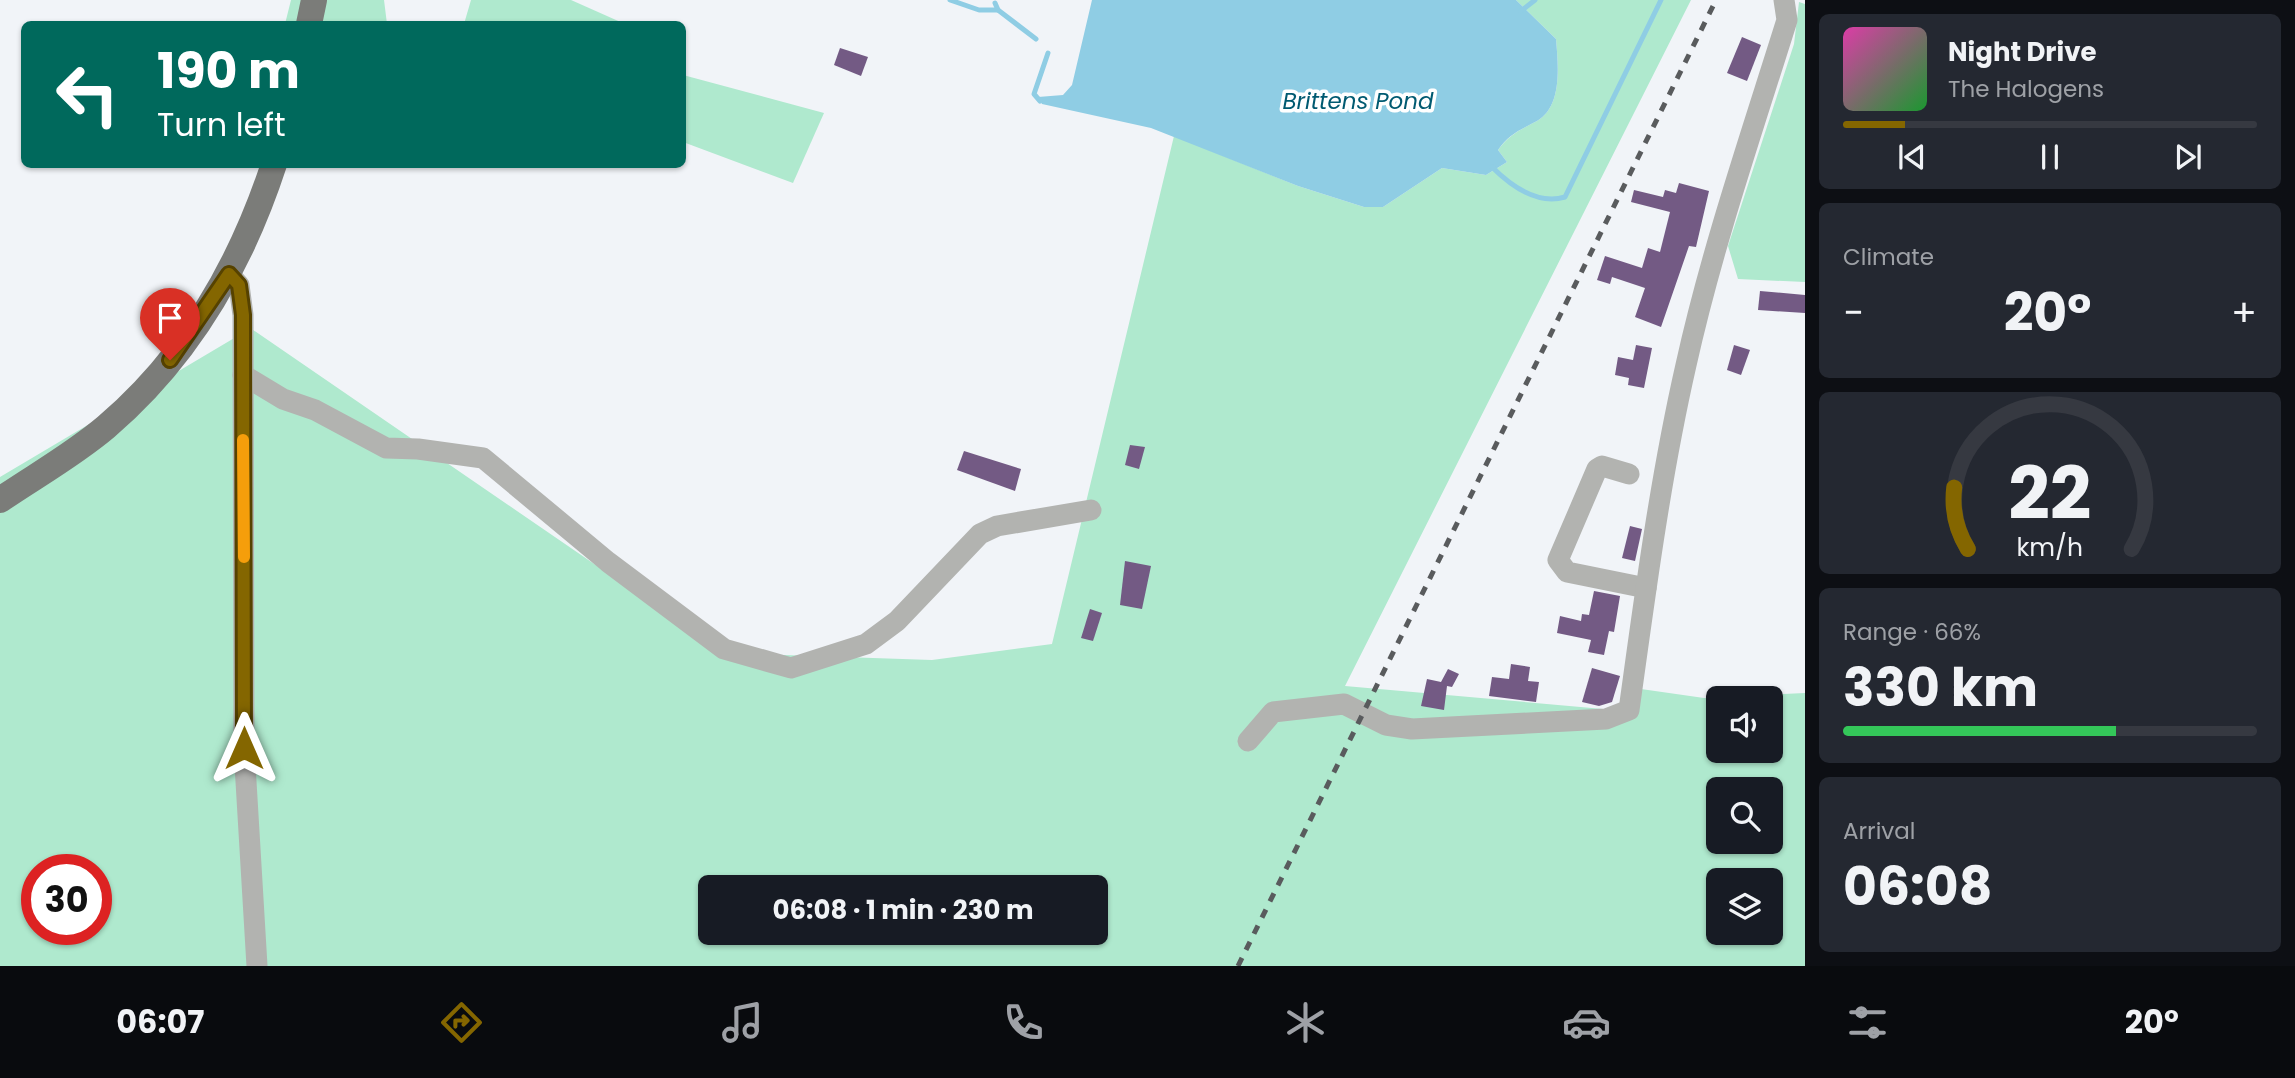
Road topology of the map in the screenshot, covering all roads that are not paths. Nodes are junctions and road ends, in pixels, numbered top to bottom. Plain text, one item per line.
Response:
1 (314, 0) edge
2 (1784, 0) edge
3 (310, 21) edge
4 (273, 168) edge
5 (229, 274) junction
6 (243, 375) junction
7 (1629, 474) dead end
8 (0, 500) edge
9 (1091, 510) dead end
10 (1646, 589) junction
11 (1248, 741) dead end
12 (257, 966) edge

1 - 3 main road
2 - 10 street
4 - 5 main road
5 - 6 street
5 - 8 main road
6 - 9 street
6 - 12 street
7 - 10 street
10 - 11 street

